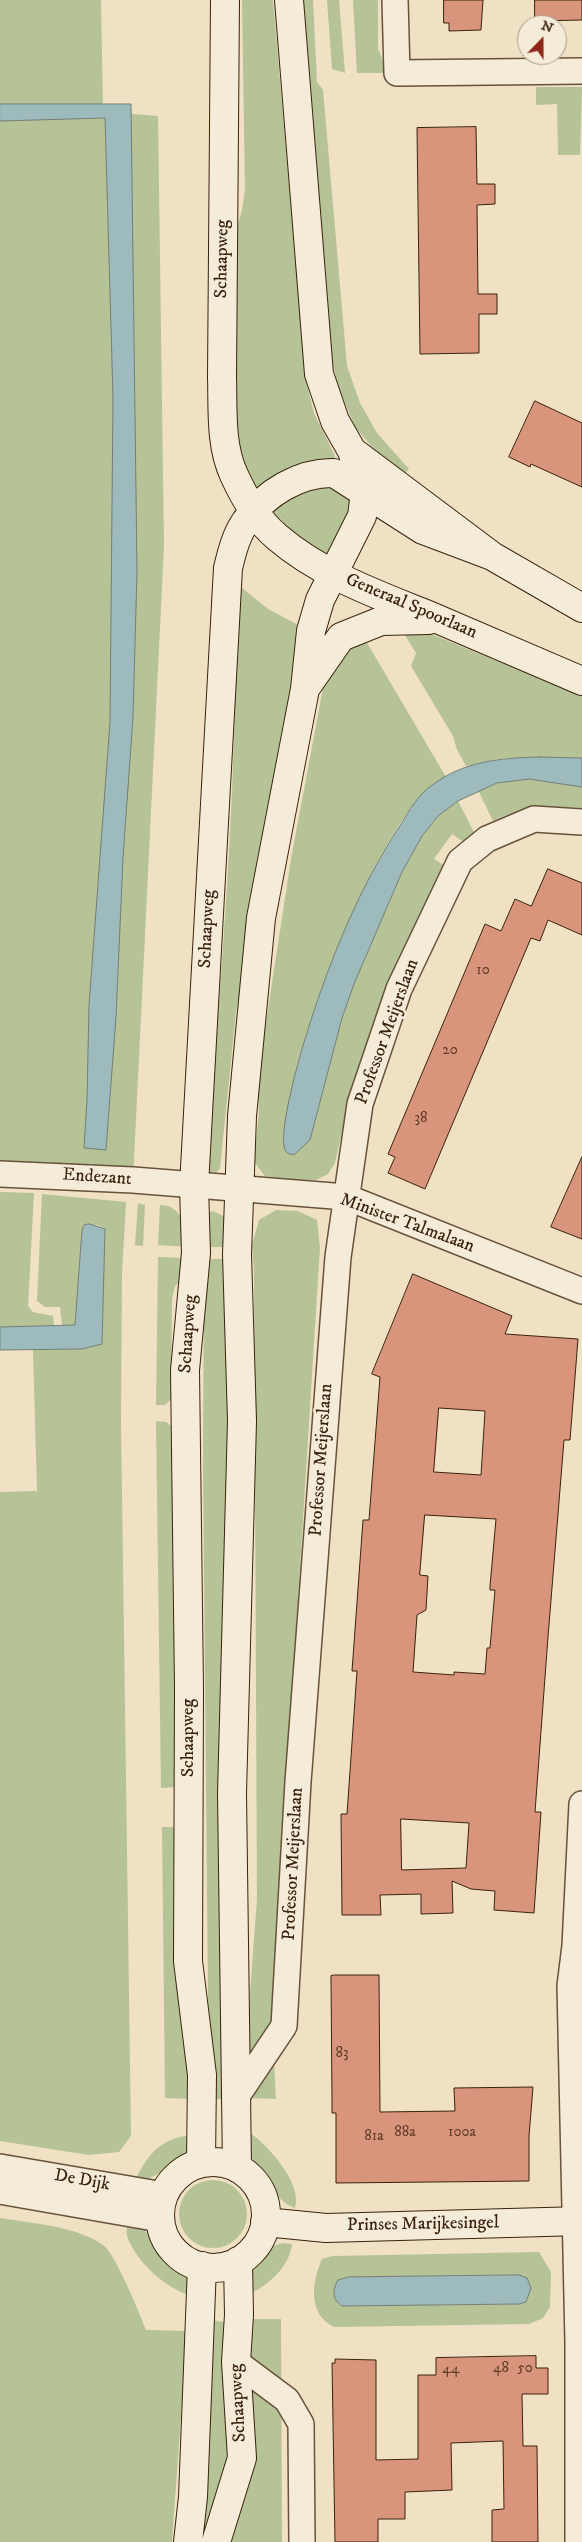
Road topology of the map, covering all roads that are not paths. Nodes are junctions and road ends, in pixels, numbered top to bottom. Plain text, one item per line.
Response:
1 (226, 0) edge
2 (289, 0) edge
3 (395, 0) edge
4 (582, 71) edge
5 (352, 451) junction
6 (365, 492) junction
7 (254, 511) junction
8 (492, 556) junction
9 (334, 574) junction
10 (582, 608) edge
11 (440, 620) junction
12 (582, 681) edge
13 (305, 689) junction
14 (582, 822) edge
15 (0, 1174) edge
16 (194, 1186) junction
17 (239, 1190) junction
18 (346, 1197) junction
19 (582, 1292) edge
20 (582, 1804) edge
21 (578, 1946) edge
22 (235, 2099) junction
23 (201, 2163) junction
24 (0, 2167) edge
25 (237, 2168) junction
26 (0, 2191) edge
27 (162, 2207) junction
28 (579, 2221) edge
29 (265, 2222) junction
30 (238, 2261) junction
31 (202, 2266) junction
32 (580, 2342) edge
33 (236, 2362) junction
34 (188, 2542) edge
35 (216, 2542) edge
36 (302, 2542) edge
37 (578, 2542) edge

1 - 7 street, Schaapweg
2 - 5 street
3 - 4 street
5 - 6 street
5 - 8 street
6 - 7 street, Schaapweg
6 - 8 street, Schaapweg
6 - 9 street
7 - 9 street, Generaal Spoorlaan
7 - 16 street, Schaapweg
8 - 10 street
9 - 11 street, Generaal Spoorlaan
9 - 13 street
11 - 12 street, Generaal Spoorlaan
11 - 13 street
13 - 17 street
14 - 18 street, Professor Meijerslaan
15 - 16 street, Endezant
16 - 17 street, Minister Talmalaan
16 - 23 street, Schaapweg
17 - 18 street, Minister Talmalaan
17 - 22 street
18 - 19 street, Minister Talmalaan
18 - 22 street, Professor Meijerslaan
20 - 21 street
21 - 28 street
22 - 25 street
23 - 25 street
23 - 27 street
24 - 27 street, De Dijk
25 - 29 street
26 - 27 street, De Dijk
27 - 31 street
28 - 29 street, Prinses Marijkesingel
28 - 32 street
29 - 30 street
30 - 31 street
30 - 33 street, Schaapweg
31 - 34 street
32 - 37 street
33 - 35 street, Schaapweg
33 - 36 street

